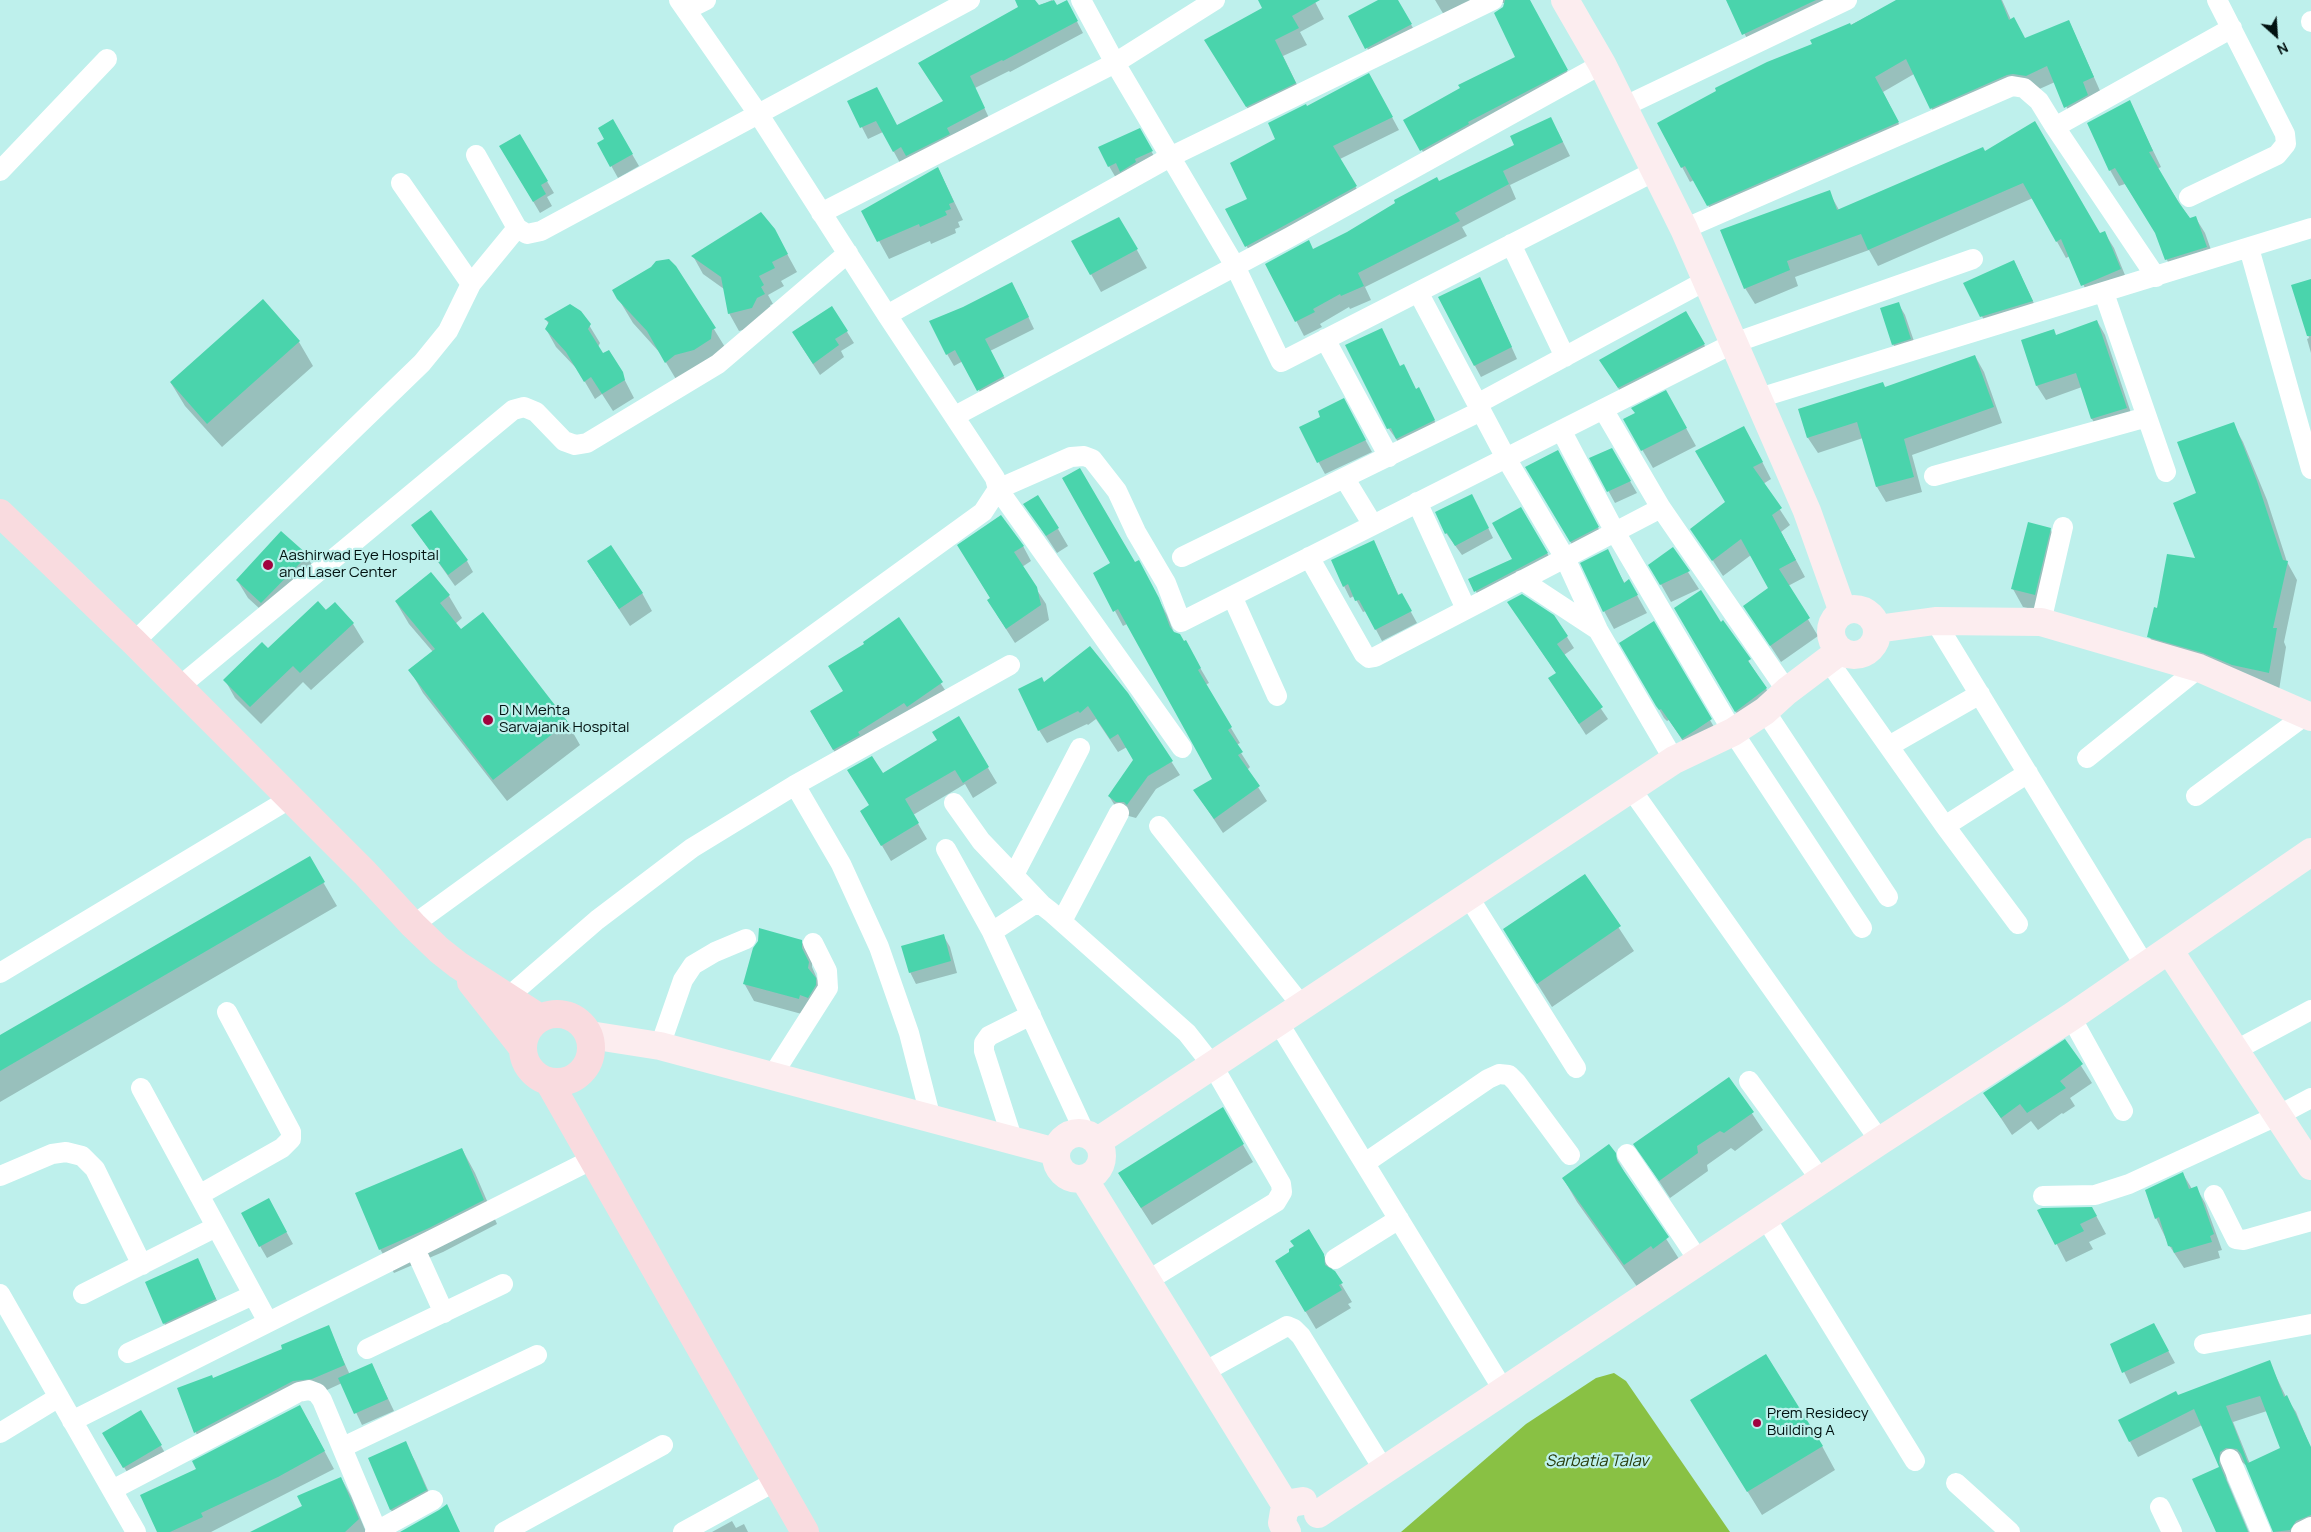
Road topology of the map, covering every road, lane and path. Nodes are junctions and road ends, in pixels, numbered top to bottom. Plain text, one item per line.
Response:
1 (706, 0) edge
2 (970, 0) edge
3 (1081, 0) edge
4 (1215, 0) edge
5 (1493, 0) edge
6 (1565, 0) edge
7 (1847, 0) edge
8 (2217, 0) edge
9 (682, 5) edge
10 (2232, 28) junction
11 (107, 59) dead end
12 (1115, 63) junction
13 (1602, 64) junction
14 (1623, 107) junction
15 (759, 114) junction
16 (2055, 127) junction
17 (476, 155) dead end
18 (1170, 157) junction
19 (0, 171) edge
20 (1655, 171) junction
21 (401, 183) dead end
22 (2189, 197) dead end
23 (822, 213) junction
24 (517, 228) junction
25 (2311, 228) edge
26 (1684, 230) junction
27 (1510, 244) junction
28 (2249, 248) junction
29 (848, 253) junction
30 (1973, 259) dead end
31 (1235, 266) junction
32 (2156, 277) junction
33 (1707, 280) junction
34 (471, 284) junction
35 (1418, 292) junction
36 (2104, 292) junction
37 (887, 315) junction
38 (1325, 339) junction
39 (1734, 343) junction
40 (1565, 357) junction
41 (1759, 398) junction
42 (1479, 407) junction
43 (1603, 409) junction
44 (955, 416) junction
45 (2147, 417) junction
46 (1561, 430) junction
47 (1389, 457) junction
48 (1506, 458) junction
49 (2311, 469) edge
50 (2166, 472) dead end
51 (1934, 476) dead end
52 (1345, 479) junction
53 (998, 489) junction
54 (1416, 502) junction
55 (1661, 508) junction
56 (0, 513) edge
57 (1373, 525) junction
58 (2064, 527) dead end
59 (1614, 532) junction
60 (1182, 557) dead end
61 (1309, 557) junction
62 (1565, 558) junction
63 (1522, 580) junction
64 (1232, 596) junction
65 (1466, 609) junction
66 (1843, 612) junction
67 (1935, 621) junction
68 (2041, 622) junction
69 (1877, 629) junction
70 (1598, 630) junction
71 (134, 642) junction
72 (1833, 655) junction
73 (1010, 665) dead end
74 (2199, 668) junction
75 (179, 687) junction
76 (1787, 691) junction
77 (1980, 694) junction
78 (1277, 696) dead end
79 (1765, 711) junction
80 (2309, 716) edge
81 (1733, 732) junction
82 (1889, 746) junction
83 (1080, 748) dead end
84 (1182, 748) dead end
85 (2087, 758) dead end
86 (1674, 760) junction
87 (2028, 773) junction
88 (795, 785) junction
89 (1631, 789) junction
90 (2196, 796) dead end
91 (291, 798) junction
92 (954, 803) dead end
93 (1119, 813) dead end
94 (1159, 826) dead end
95 (1945, 826) junction
96 (946, 849) dead end
97 (2311, 852) edge
98 (1014, 875) junction
99 (1468, 896) junction
100 (1888, 897) dead end
101 (1042, 905) junction
102 (1062, 921) junction
103 (2018, 924) dead end
104 (413, 925) junction
105 (1862, 928) dead end
106 (992, 932) junction
107 (746, 939) dead end
108 (813, 943) dead end
109 (2174, 946) junction
110 (458, 965) junction
111 (2145, 966) junction
112 (0, 973) edge
113 (508, 997) junction
114 (1302, 1006) junction
115 (2311, 1010) edge
116 (227, 1012) dead end
117 (1030, 1015) junction
118 (2071, 1017) junction
119 (540, 1018) junction
120 (1278, 1022) junction
121 (590, 1035) junction
122 (660, 1046) junction
123 (522, 1047) junction
124 (2241, 1047) junction
125 (1213, 1066) junction
126 (1576, 1068) dead end
127 (772, 1076) junction
128 (1749, 1081) dead end
129 (549, 1082) junction
130 (140, 1088) dead end
131 (2294, 1107) edge
132 (2123, 1111) dead end
133 (931, 1119) junction
134 (1092, 1137) junction
135 (1014, 1141) junction
136 (1880, 1141) junction
137 (2311, 1142) edge
138 (1056, 1152) junction
139 (1627, 1154) dead end
140 (1570, 1155) dead end
141 (593, 1159) junction
142 (1365, 1164) junction
143 (2311, 1166) edge
144 (0, 1176) edge
145 (1084, 1179) junction
146 (1821, 1180) junction
147 (199, 1195) junction
148 (2214, 1195) dead end
149 (2042, 1196) dead end
150 (1765, 1217) junction
151 (1398, 1219) junction
152 (2311, 1221) edge
153 (216, 1227) junction
154 (415, 1249) junction
155 (1335, 1259) dead end
156 (1699, 1261) junction
157 (142, 1265) junction
158 (1147, 1281) junction
159 (503, 1284) dead end
160 (0, 1294) edge
161 (83, 1294) dead end
162 (253, 1295) junction
163 (444, 1313) junction
164 (268, 1322) junction
165 (2311, 1324) edge
166 (2204, 1344) dead end
167 (367, 1349) dead end
168 (128, 1353) dead end
169 (537, 1355) dead end
170 (1204, 1372) junction
171 (1504, 1391) junction
172 (59, 1397) junction
173 (72, 1421) junction
174 (0, 1433) edge
175 (663, 1446) dead end
176 (343, 1447) junction
177 (2230, 1459) dead end
178 (1915, 1461) dead end
179 (1384, 1470) junction
180 (776, 1481) junction
181 (1956, 1483) dead end
182 (112, 1490) junction
183 (432, 1500) dead end
184 (2160, 1507) dead end
185 (1287, 1519) edge
186 (1316, 1523) edge
187 (2311, 1527) edge
188 (128, 1529) edge
189 (376, 1531) edge
190 (504, 1532) edge
191 (683, 1532) edge
192 (805, 1532) edge
193 (2010, 1532) edge
194 (2172, 1532) edge
195 (2261, 1532) edge
196 (2301, 1532) edge

1 - 9 street
2 - 15 street
3 - 12 street
4 - 12 street
5 - 18 street
6 - 13 street
7 - 14 street
8 - 10 street
9 - 15 street
10 - 16 street
10 - 22 street
11 - 19 street
12 - 18 street
12 - 23 street
13 - 14 street
13 - 31 street
14 - 20 street
15 - 23 street
15 - 24 street
16 - 26 street
16 - 32 street
17 - 24 street
18 - 31 street
18 - 37 street
20 - 26 street
20 - 27 street
21 - 34 street
23 - 29 street
24 - 34 street
25 - 28 street
26 - 33 street
27 - 35 street
27 - 40 street
28 - 32 street
28 - 49 street
29 - 37 street
29 - 75 street
30 - 39 street
31 - 38 street
31 - 44 street
32 - 36 street
33 - 39 street
33 - 40 street
34 - 71 street
35 - 38 street
35 - 42 street
36 - 41 street
36 - 45 street
37 - 44 street
38 - 47 street
39 - 41 street
39 - 43 street
40 - 42 street
41 - 66 street
42 - 47 street
42 - 48 street
43 - 46 street
43 - 55 street
44 - 53 street
45 - 50 street
45 - 51 street
46 - 48 street
46 - 59 street
47 - 52 street
48 - 54 street
48 - 62 street
52 - 57 street
52 - 60 street
53 - 64 street
53 - 84 street
53 - 104 street
54 - 57 street
54 - 65 street
55 - 59 street
55 - 76 street
56 - 71 main road
57 - 61 street
58 - 68 street
59 - 62 street
59 - 81 street
61 - 64 street
61 - 65 street
62 - 63 street
62 - 70 street
63 - 65 street
63 - 70 street
64 - 78 street
66 - 69 street
66 - 72 street
67 - 68 street
67 - 69 street
67 - 77 street
68 - 74 street
69 - 72 street
70 - 86 street
71 - 75 main road
72 - 76 street
72 - 82 street
73 - 88 street
74 - 80 street
74 - 85 street
75 - 91 main road
76 - 79 street
77 - 82 street
77 - 87 street
79 - 81 street
79 - 100 street
80 - 90 street
81 - 86 street
81 - 105 street
82 - 95 street
83 - 98 street
86 - 89 street
87 - 95 street
87 - 111 street
88 - 113 street
88 - 133 street
89 - 99 street
89 - 136 street
91 - 104 main road
91 - 112 street
92 - 98 street
93 - 102 street
94 - 114 street
95 - 103 street
96 - 106 street
97 - 109 street
98 - 101 street
99 - 114 street
99 - 126 street
101 - 102 street
101 - 106 street
102 - 125 street
104 - 110 main road
106 - 117 street
107 - 122 street
108 - 127 street
109 - 111 street
109 - 124 street
110 - 113 main road
110 - 123 main road
111 - 118 street
113 - 119 main road
114 - 120 street
115 - 124 street
116 - 147 street
117 - 134 street
117 - 135 street
118 - 132 street
118 - 136 street
119 - 121 main road
119 - 123 main road
120 - 125 street
120 - 142 street
121 - 122 street
121 - 129 main road
122 - 127 street
123 - 129 main road
124 - 131 street
125 - 134 street
125 - 158 street
127 - 133 street
128 - 146 street
129 - 141 main road
130 - 147 street
131 - 137 street
131 - 143 street
131 - 149 street
133 - 135 street
134 - 138 street
134 - 145 street
135 - 138 street
136 - 146 street
138 - 145 street
139 - 156 street
140 - 142 street
141 - 154 street
141 - 180 main road
142 - 151 street
144 - 157 street
145 - 158 street
146 - 150 street
147 - 153 street
148 - 152 street
150 - 156 street
150 - 178 street
151 - 155 street
151 - 171 street
153 - 157 street
153 - 162 street
154 - 163 street
154 - 164 street
156 - 171 street
157 - 161 street
158 - 170 street
159 - 163 street
160 - 172 street
162 - 164 street
162 - 168 street
163 - 167 street
164 - 173 street
165 - 166 street
169 - 176 street
170 - 179 street
170 - 185 street
171 - 179 street
172 - 173 street
172 - 174 street
173 - 182 street
175 - 190 street
176 - 182 street
176 - 189 street
177 - 195 street
179 - 186 street
180 - 191 street
180 - 192 main road
181 - 193 street
182 - 188 street
183 - 189 street
184 - 194 street
185 - 186 street
187 - 196 street

